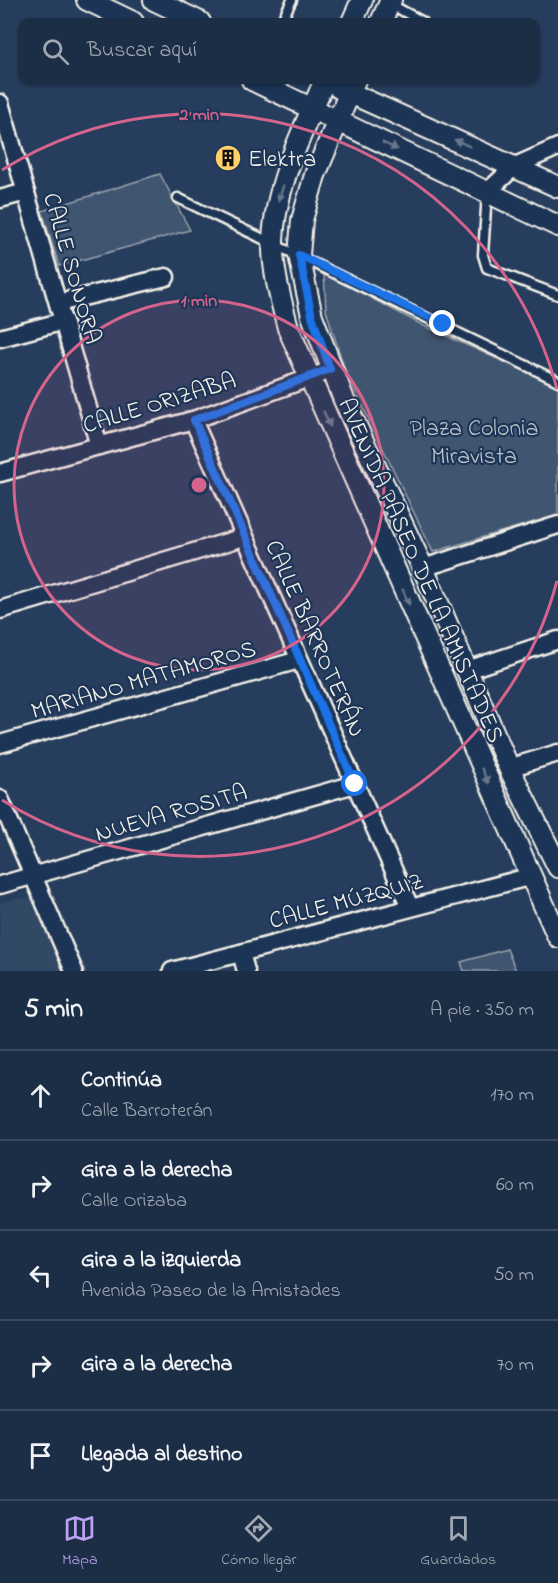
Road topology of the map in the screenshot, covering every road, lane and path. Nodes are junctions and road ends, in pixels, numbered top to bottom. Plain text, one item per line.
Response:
1 (87, 0) edge
2 (154, 0) edge
3 (292, 0) edge
4 (362, 0) edge
5 (390, 2) edge
6 (125, 18) edge
7 (192, 18) edge
8 (283, 18) edge
9 (354, 18) edge
10 (383, 18) edge
11 (416, 18) edge
12 (261, 84) edge
13 (322, 84) edge
14 (352, 86) edge
15 (0, 103) edge
16 (312, 108) junction
17 (337, 121) junction
18 (558, 147) edge
19 (515, 166) junction
20 (558, 187) edge
21 (26, 192) junction
22 (487, 192) junction
23 (178, 198) dead end
24 (0, 199) edge
25 (558, 226) edge
26 (273, 243) junction
27 (299, 255) junction
28 (166, 277) dead end
29 (558, 295) edge
30 (58, 303) junction
31 (64, 321) junction
32 (0, 338) edge
33 (330, 369) junction
34 (309, 377) junction
35 (558, 381) edge
36 (194, 420) junction
37 (99, 446) junction
38 (0, 473) edge
39 (558, 525) edge
40 (244, 537) junction
41 (423, 568) junction
42 (0, 610) edge
43 (452, 639) junction
44 (558, 639) edge
45 (430, 651) junction
46 (299, 660) junction
47 (467, 670) junction
48 (0, 744) edge
49 (558, 753) edge
50 (509, 768) junction
51 (355, 784) junction
52 (0, 799) edge
53 (536, 823) junction
54 (514, 835) junction
55 (558, 866) edge
56 (33, 876) junction
57 (532, 876) junction
58 (0, 885) edge
59 (410, 907) junction
60 (558, 937) edge
61 (241, 953) junction
62 (74, 971) edge
63 (172, 971) edge
64 (246, 971) edge

1 - 6 street
2 - 7 street
3 - 8 lane
4 - 9 street
5 - 10 street
5 - 11 lane
12 - 16 street
13 - 16 street, AVENIDA PASEO DE LA AMISTADES
14 - 17 street, AVENIDA PASEO DE LA AMISTADES
19 -> 14 street
15 - 21 street, CALLE SONORA
16 - 17 street
16 -> 26 street, AVENIDA PASEO DE LA AMISTADES
17 -> 22 street
17 - 27 street, AVENIDA PASEO DE LA AMISTADES
18 - 19 street
19 - 20 street
19 - 22 street
21 - 24 street
21 - 30 street, CALLE SONORA
22 - 25 street
22 - 29 lane
23 - 26 lane
26 - 27 lane
26 - 34 street, AVENIDA PASEO DE LA AMISTADES
27 - 33 street, AVENIDA PASEO DE LA AMISTADES
27 - 35 lane
28 - 30 street
30 - 31 street, CALLE SONORA
31 - 32 street
31 - 37 street, CALLE SONORA
33 - 34 street, CALLE ORIZABA
33 - 41 street, AVENIDA PASEO DE LA AMISTADES
34 - 36 street, CALLE ORIZABA
34 -> 45 street, AVENIDA PASEO DE LA AMISTADES
36 - 37 street, CALLE ORIZABA
36 - 40 street, CALLE BARROTERÁN
37 - 38 street, CALLE ORIZABA
39 - 41 street
40 - 42 street
40 - 46 street, CALLE BARROTERÁN
41 - 43 street, AVENIDA PASEO DE LA AMISTADES
43 - 45 street
43 - 47 street, AVENIDA PASEO DE LA AMISTADES
44 - 47 street
45 -> 54 street, AVENIDA PASEO DE LA AMISTADES
46 - 48 street, MARIANO MATAMOROS
46 - 51 street, CALLE BARROTERÁN
47 - 50 street, AVENIDA PASEO DE LA AMISTADES
49 - 50 street
50 - 53 street, AVENIDA PASEO DE LA AMISTADES
51 - 56 street, NUEVA ROSITA
51 - 59 street, CALLE BARROTERÁN
52 - 56 street
53 - 54 street
53 - 55 street, AVENIDA PASEO DE LA AMISTADES
54 - 57 street, AVENIDA PASEO DE LA AMISTADES
56 - 58 street, NUEVA ROSITA
56 - 62 street
57 - 59 street, CALLE MÚZQUIZ
57 - 60 street, AVENIDA PASEO DE LA AMISTADES
59 - 61 street, CALLE MÚZQUIZ
61 - 63 street, CALLE MÚZQUIZ
61 - 64 street

